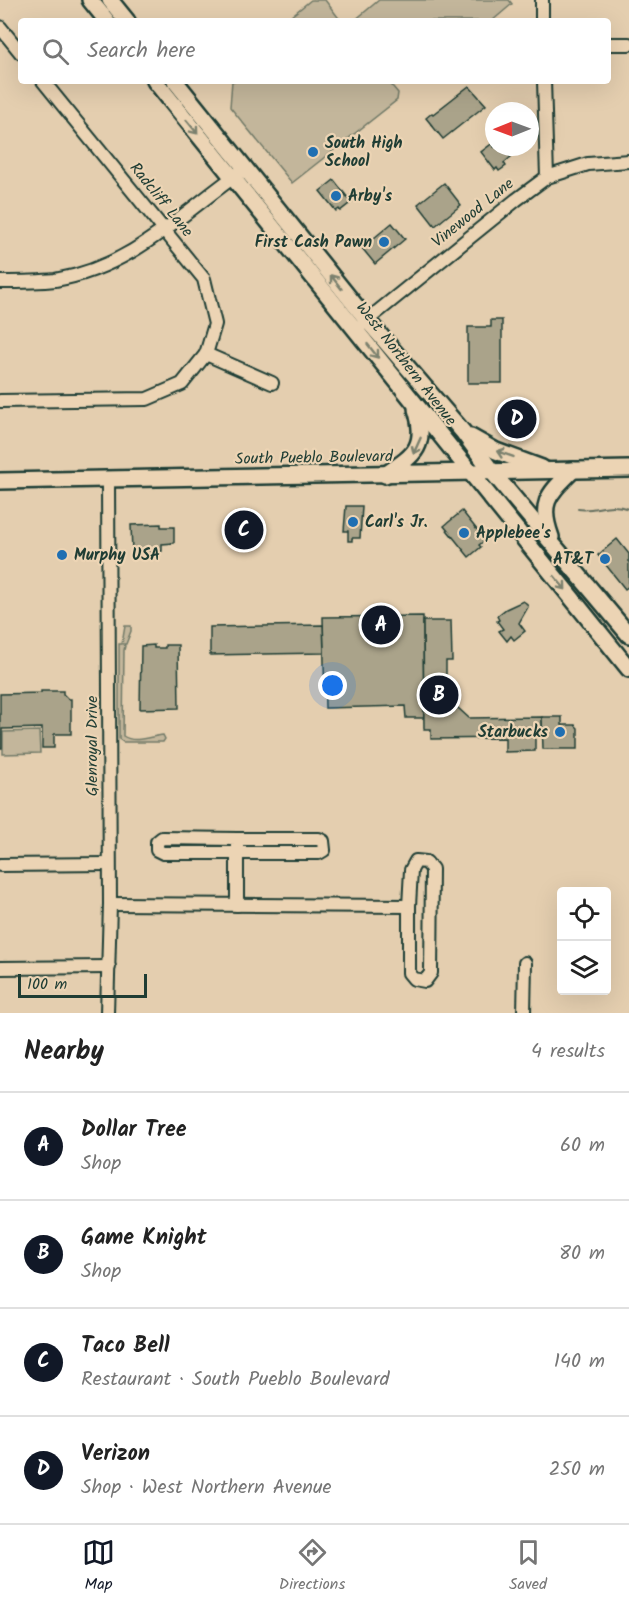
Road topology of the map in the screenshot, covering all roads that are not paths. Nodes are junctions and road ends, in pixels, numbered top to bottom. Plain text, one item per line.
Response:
1 (90, 0) edge
2 (110, 0) edge
3 (542, 0) edge
4 (105, 18) edge
5 (125, 18) edge
6 (542, 18) edge
7 (0, 27) edge
8 (611, 44) edge
9 (629, 44) edge
10 (18, 49) edge
11 (45, 84) edge
12 (159, 84) edge
13 (177, 84) edge
14 (544, 84) edge
15 (629, 161) edge
16 (239, 173) junction
17 (547, 177) junction
18 (164, 231) junction
19 (0, 282) edge
20 (361, 325) junction
21 (206, 354) junction
22 (272, 383) dead end
23 (0, 401) edge
24 (414, 403) junction
25 (463, 432) junction
26 (629, 469) edge
27 (573, 470) junction
28 (550, 471) junction
29 (469, 473) junction
30 (493, 473) junction
31 (385, 475) junction
32 (108, 479) junction
33 (0, 481) edge
34 (553, 543) junction
35 (629, 635) edge
36 (629, 669) edge
37 (237, 838) junction
38 (237, 854) junction
39 (109, 864) junction
40 (0, 865) edge
41 (110, 904) junction
42 (237, 905) junction
43 (409, 906) junction
44 (525, 963) dead end
45 (109, 967) junction
46 (0, 968) edge
47 (107, 1013) edge
48 (524, 1013) edge

1 - 4 main road
2 - 5 main road
3 - 6 street
7 - 10 street
8 - 9 street
11 - 18 street, Radcliff Lane
12 -> 16 main road, West Northern Avenue
13 - 16 main road, West Northern Avenue
14 - 17 street
15 - 17 street, Vinewood Lane
16 - 18 street
16 - 20 main road, West Northern Avenue
17 - 20 street, Vinewood Lane
18 - 19 street
18 - 21 street, Radcliff Lane
20 -> 24 main road, West Northern Avenue
20 - 25 main road, West Northern Avenue
21 - 22 street
21 - 23 street, Radcliff Lane
24 - 29 main road, West Northern Avenue
24 -> 31 main road
28 -> 25 main road
25 - 30 main road, West Northern Avenue
26 - 27 main road, South Pueblo Boulevard
27 - 28 main road, South Pueblo Boulevard
27 - 34 main road
28 - 30 main road, South Pueblo Boulevard
29 - 30 main road, South Pueblo Boulevard
29 - 31 main road, South Pueblo Boulevard
29 -> 36 main road, West Northern Avenue
30 - 34 main road, West Northern Avenue
31 - 32 main road, South Pueblo Boulevard
32 - 33 main road, South Pueblo Boulevard
32 - 39 street, Glenroyal Drive
34 - 35 main road, West Northern Avenue
37 - 38 street
37 - 38 street
37 - 38 street
38 - 42 street
39 - 40 street
39 - 41 street, Glenroyal Drive
41 - 42 street
41 - 45 street, Glenroyal Drive
42 - 43 street
43 - 43 street
44 - 48 street
45 - 46 street
45 - 47 street, Glenroyal Drive

